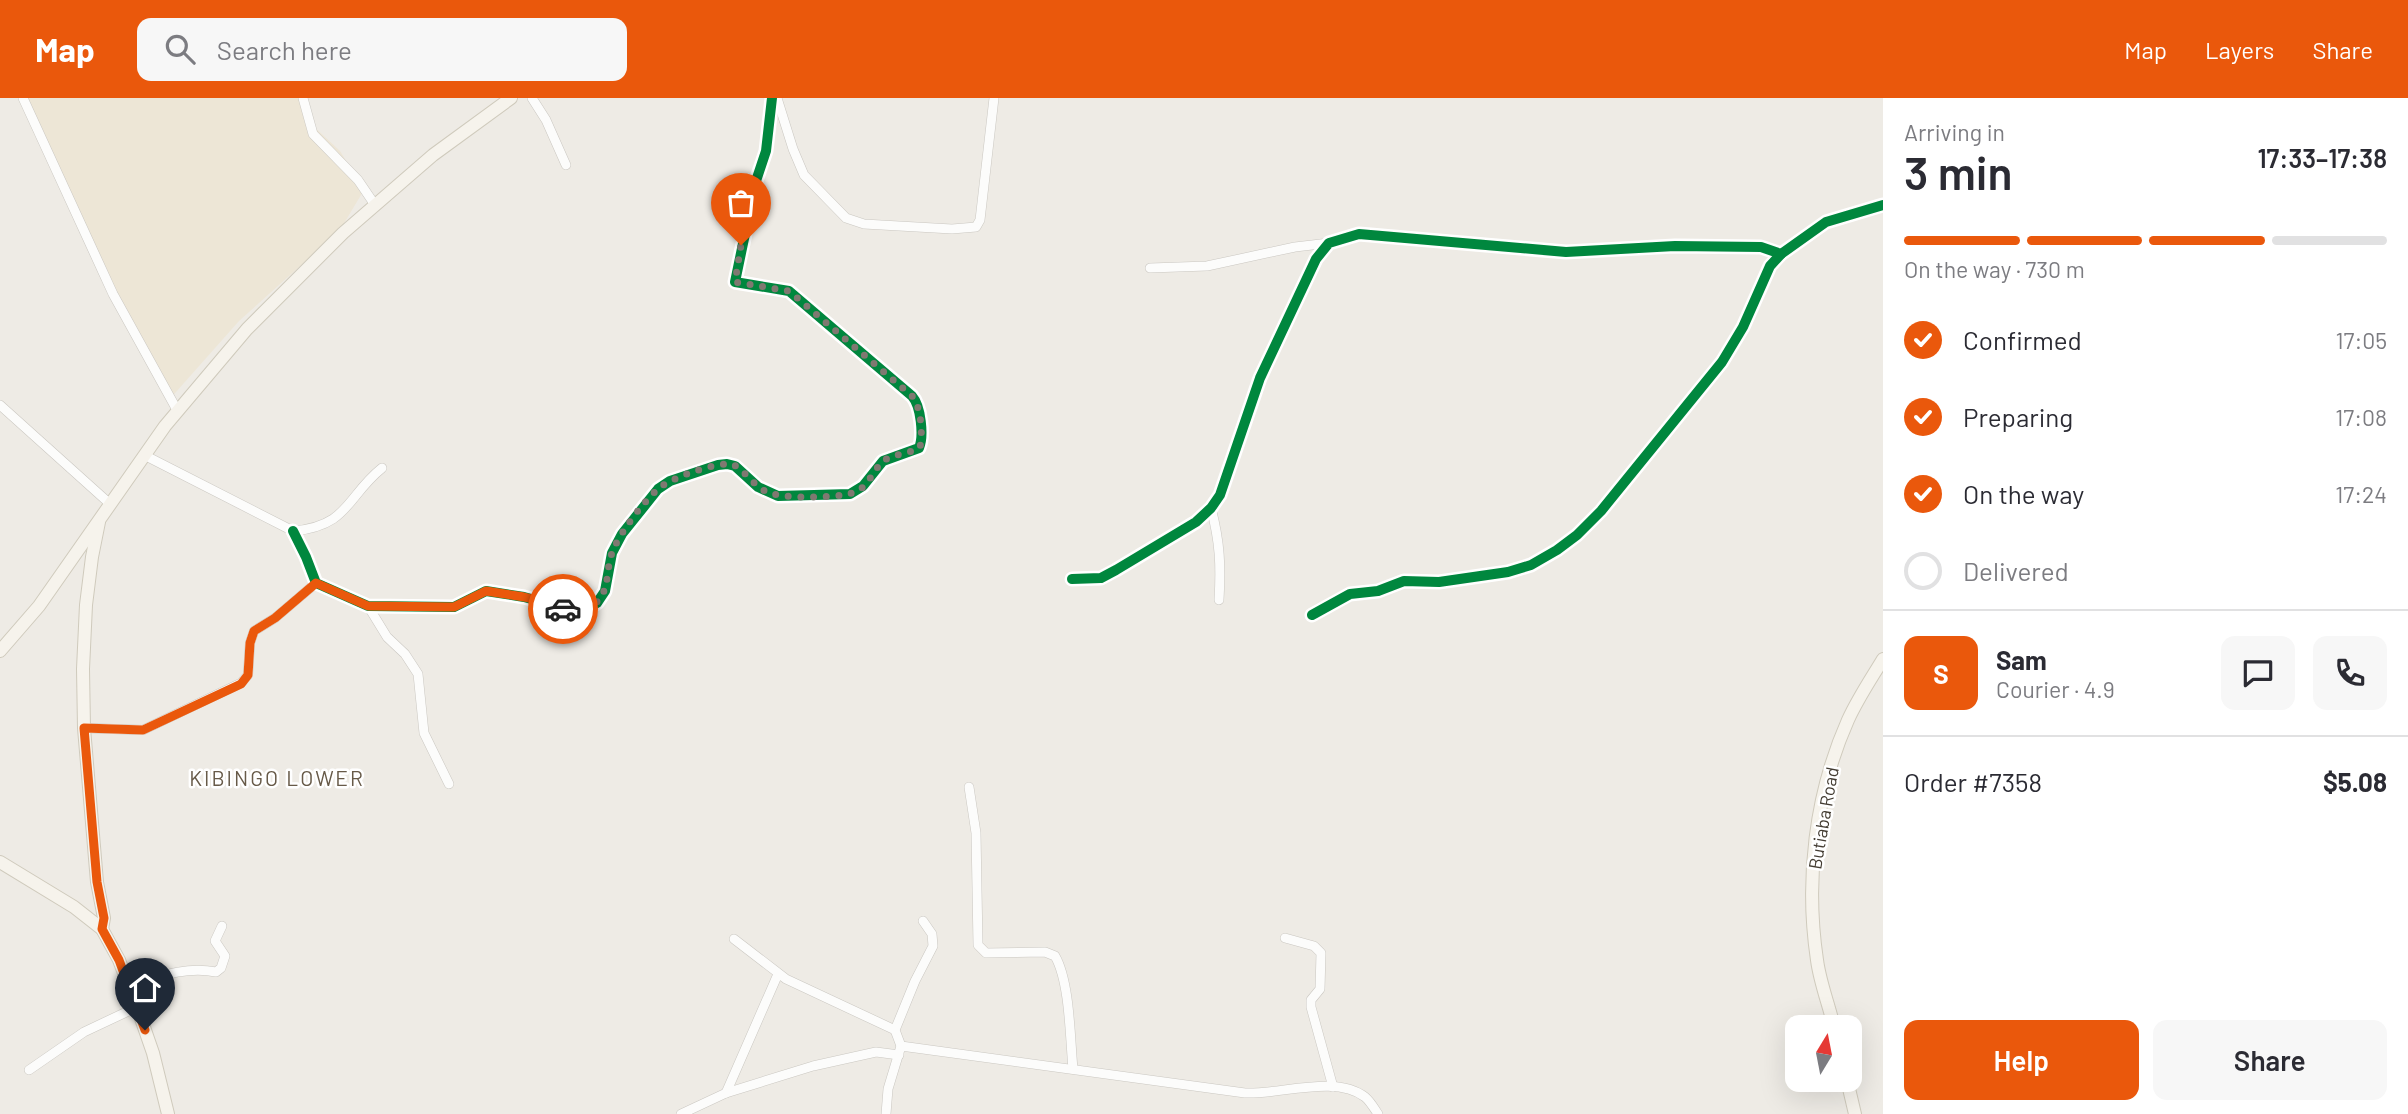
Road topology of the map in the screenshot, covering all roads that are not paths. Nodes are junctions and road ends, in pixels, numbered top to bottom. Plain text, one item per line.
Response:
1 (23, 98) edge
2 (303, 98) edge
3 (511, 98) edge
4 (532, 98) edge
5 (774, 98) edge
6 (995, 98) edge
7 (566, 165) dead end
8 (375, 205) junction
9 (1883, 205) edge
10 (1329, 243) junction
11 (1781, 254) junction
12 (1150, 268) dead end
13 (0, 405) edge
14 (177, 410) junction
15 (146, 456) junction
16 (382, 468) dead end
17 (109, 503) junction
18 (1211, 509) junction
19 (101, 517) junction
20 (293, 531) junction
21 (1072, 579) dead end
22 (316, 583) junction
23 (1219, 600) dead end
24 (368, 606) junction
25 (1312, 615) dead end
26 (0, 651) edge
27 (1883, 660) edge
28 (84, 728) junction
29 (449, 784) dead end
30 (969, 787) dead end
31 (0, 862) edge
32 (923, 921) dead end
33 (222, 926) dead end
34 (102, 929) junction
35 (1285, 938) dead end
36 (734, 939) dead end
37 (778, 974) junction
38 (128, 986) junction
39 (137, 1007) junction
40 (1831, 1015) edge
41 (895, 1030) junction
42 (900, 1050) junction
43 (1073, 1069) junction
44 (29, 1070) dead end
45 (1333, 1087) junction
46 (1850, 1092) edge
47 (726, 1093) junction
48 (168, 1114) edge
49 (681, 1114) edge
50 (886, 1114) edge
51 (1378, 1114) edge
52 (1855, 1114) edge

1 - 14 street
2 - 8 street
3 - 8 main road
4 - 7 street
5 - 6 street
5 - 24 street
8 - 14 main road
9 - 11 street
10 - 11 street
10 - 12 street
10 - 18 street
11 - 25 street
13 - 17 street
14 - 15 main road
15 - 17 main road
15 - 20 street
16 - 20 street
17 - 19 main road
18 - 21 street
18 - 23 street
19 - 26 main road
19 - 28 main road
20 - 22 street
22 - 24 street
22 - 28 street
24 - 29 street
27 - 40 main road, Butiaba Road
28 - 34 main road
30 - 43 street
31 - 34 main road
32 - 41 street
33 - 38 street
34 - 38 main road
35 - 45 street
36 - 37 street
37 - 41 street
37 - 47 street
38 - 39 main road
39 - 44 street
39 - 48 main road
41 - 42 street
42 - 43 street
42 - 47 street
42 - 50 street
43 - 45 street
45 - 51 street
46 - 52 main road
47 - 49 street

